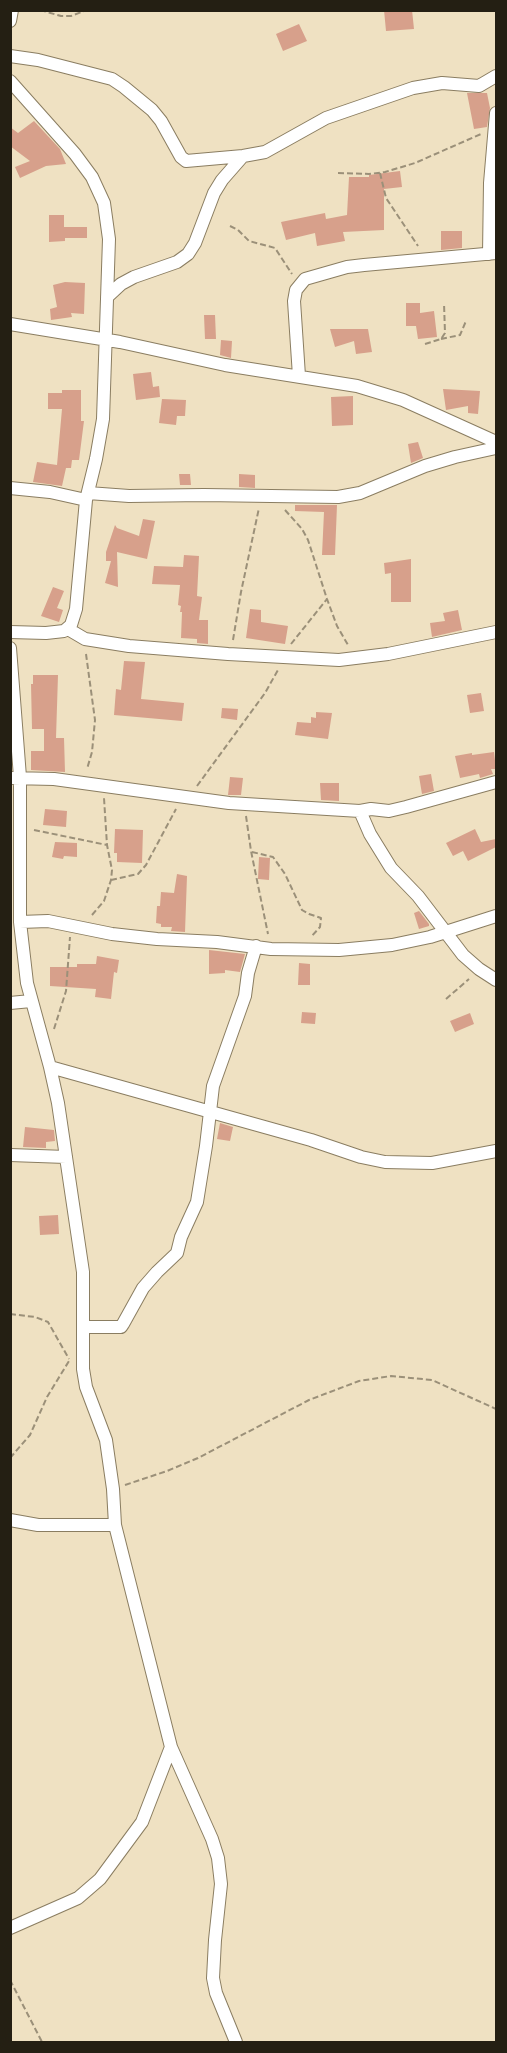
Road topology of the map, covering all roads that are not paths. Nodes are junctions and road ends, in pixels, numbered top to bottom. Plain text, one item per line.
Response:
1 (12, 10) edge
2 (10, 21) edge
3 (10, 56) edge
4 (496, 76) edge
5 (10, 81) edge
6 (496, 113) edge
7 (495, 128) edge
8 (243, 156) junction
9 (493, 253) edge
10 (107, 297) junction
11 (10, 324) edge
12 (104, 339) junction
13 (299, 376) junction
14 (496, 442) edge
15 (496, 448) edge
16 (10, 488) edge
17 (87, 496) junction
18 (68, 629) junction
19 (10, 632) edge
20 (496, 632) edge
21 (10, 648) edge
22 (15, 778) edge
23 (496, 782) edge
24 (360, 811) junction
25 (496, 916) edge
26 (18, 928) edge
27 (446, 932) junction
28 (260, 947) junction
29 (496, 980) edge
30 (31, 1001) junction
31 (10, 1003) edge
32 (50, 1067) junction
33 (208, 1112) junction
34 (496, 1151) edge
35 (10, 1155) edge
36 (66, 1157) junction
37 (83, 1327) junction
38 (10, 1520) edge
39 (115, 1525) junction
40 (171, 1747) junction
41 (10, 1928) edge
42 (236, 2043) edge

1 - 2 street
3 - 8 street
4 - 8 street
5 - 10 street
6 - 7 street
7 - 9 street
8 - 10 street
9 - 13 street
10 - 12 street
11 - 12 street
12 - 13 street
12 - 17 street
13 - 14 street
15 - 17 street
16 - 17 street
17 - 18 street
18 - 19 street
18 - 20 street
21 - 22 street
22 - 24 street
22 - 26 street
23 - 24 street
24 - 27 street
25 - 27 street
26 - 28 street
26 - 30 street
27 - 28 street
27 - 29 street
28 - 33 street
30 - 31 street
30 - 32 street
32 - 33 street
32 - 36 street
33 - 34 street
33 - 37 street
35 - 36 street
36 - 37 street
37 - 39 street
38 - 39 street
39 - 40 street
40 - 41 street
40 - 42 street

